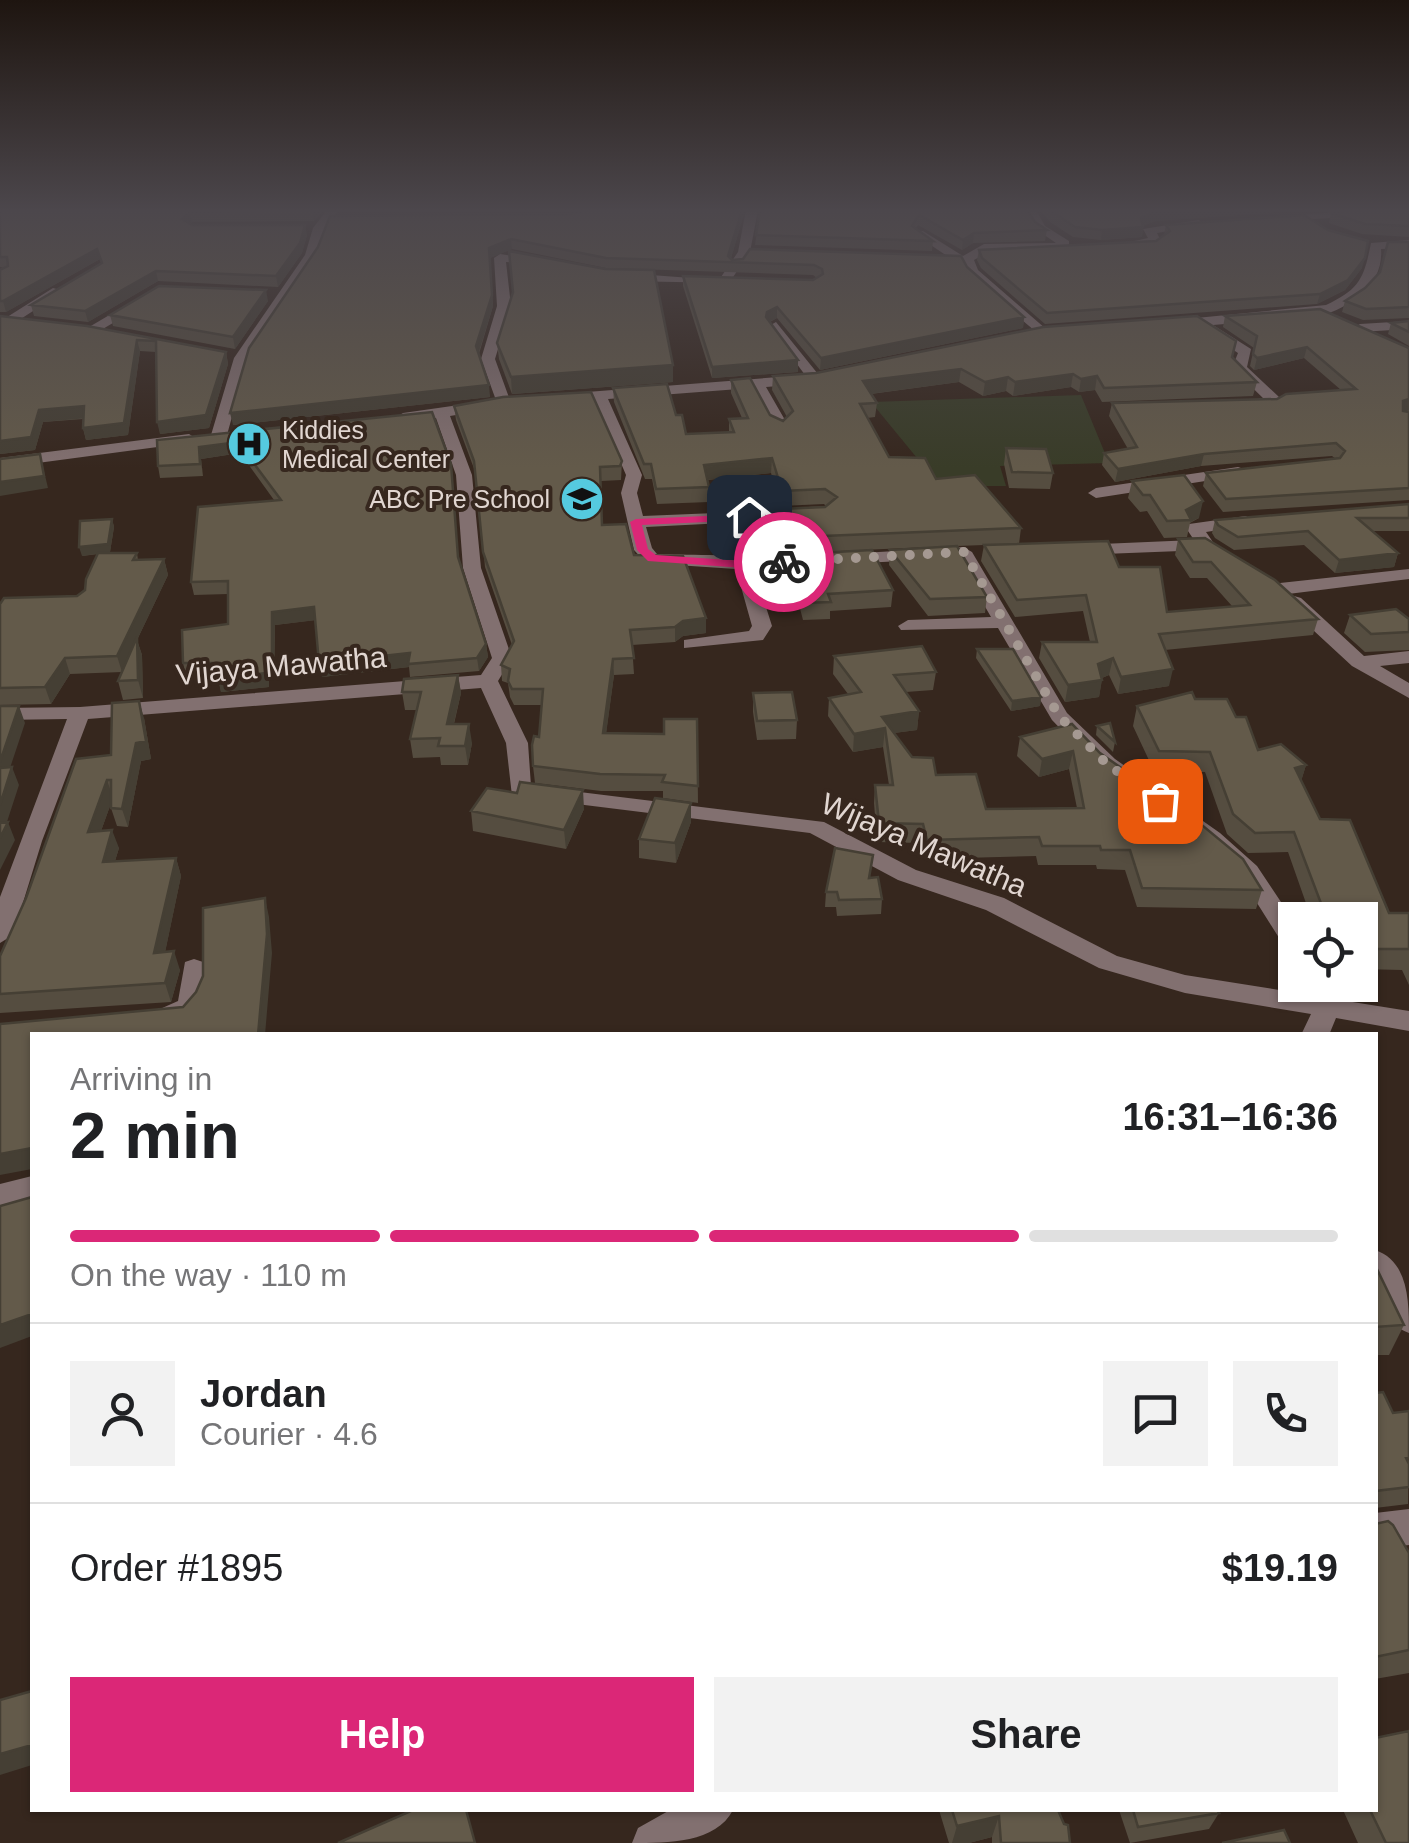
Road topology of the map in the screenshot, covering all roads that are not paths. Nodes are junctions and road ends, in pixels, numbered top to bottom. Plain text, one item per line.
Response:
1 (48, 296) edge
2 (147, 296) edge
3 (274, 296) edge
4 (503, 296) edge
5 (1000, 296) edge
6 (1351, 296) edge
7 (1320, 312) junction
8 (5, 319) edge
9 (1200, 323) junction
10 (43, 324) edge
11 (1160, 325) edge
12 (1409, 325) edge
13 (776, 326) edge
14 (75, 328) edge
15 (1360, 328) junction
16 (91, 330) junction
17 (1061, 331) edge
18 (1042, 332) junction
19 (110, 333) edge
20 (1022, 336) edge
21 (1393, 347) edge
22 (222, 354) edge
23 (241, 358) junction
24 (834, 375) edge
25 (814, 378) junction
26 (758, 384) junction
27 (599, 395) junction
28 (542, 400) edge
29 (524, 401) edge
30 (504, 403) junction
31 (1237, 406) edge
32 (442, 414) junction
33 (388, 419) edge
34 (780, 427) edge
35 (238, 433) edge
36 (218, 435) junction
37 (0, 463) edge
38 (1249, 471) edge
39 (1186, 481) junction
40 (1096, 493) dead end
41 (1206, 510) junction
42 (786, 515) edge
43 (1267, 520) edge
44 (636, 522) junction
45 (1206, 545) junction
46 (1058, 550) edge
47 (1230, 556) edge
48 (744, 564) junction
49 (1409, 574) edge
50 (1004, 622) junction
51 (908, 626) dead end
52 (691, 644) dead end
53 (1409, 657) edge
54 (1359, 662) junction
55 (488, 681) junction
56 (1409, 692) edge
57 (80, 713) junction
58 (0, 714) edge
59 (1278, 916) edge
60 (0, 935) edge
61 (194, 968) dead end
62 (1278, 991) edge
63 (1322, 1002) edge
64 (1347, 1002) edge
65 (144, 1018) edge
66 (1409, 1021) edge
67 (1316, 1032) edge
68 (30, 1188) edge
69 (0, 1196) edge
70 (1378, 1268) edge
71 (1409, 1319) edge
72 (1409, 1528) edge
73 (1378, 1531) edge
74 (708, 1812) edge
75 (653, 1843) edge

1 - 8 street
2 - 16 street
3 - 23 street
4 - 30 street
5 - 18 street
6 - 7 street
7 - 9 street
7 - 15 street
8 - 10 street
9 - 11 street
9 - 31 street
12 - 15 street
13 - 25 street
14 - 16 street
15 - 21 street
16 - 19 street
17 - 18 street
18 - 20 street
22 - 23 street
23 - 36 street
24 - 25 street
25 - 26 street
26 - 27 street
26 - 34 street
27 - 28 street
27 - 44 street
29 - 30 street
30 - 32 street
32 - 33 street
32 - 55 street
35 - 36 street
36 - 37 street
38 - 39 street
39 - 40 street
39 - 41 street
41 - 43 street
41 - 45 street
42 - 44 street
44 - 48 street
45 - 46 street
45 - 47 street
48 - 50 street
48 - 52 street
49 - 54 street
50 - 51 street
50 - 59 street
53 - 54 street
54 - 56 street
55 - 57 street, Vijaya Mawatha
55 - 62 street, Wijaya Mawatha
57 - 58 street, Vijaya Mawatha
57 - 60 street
61 - 65 street
63 - 67 street
64 - 66 street
68 - 69 street
70 - 71 street
72 - 73 street
74 - 75 street

